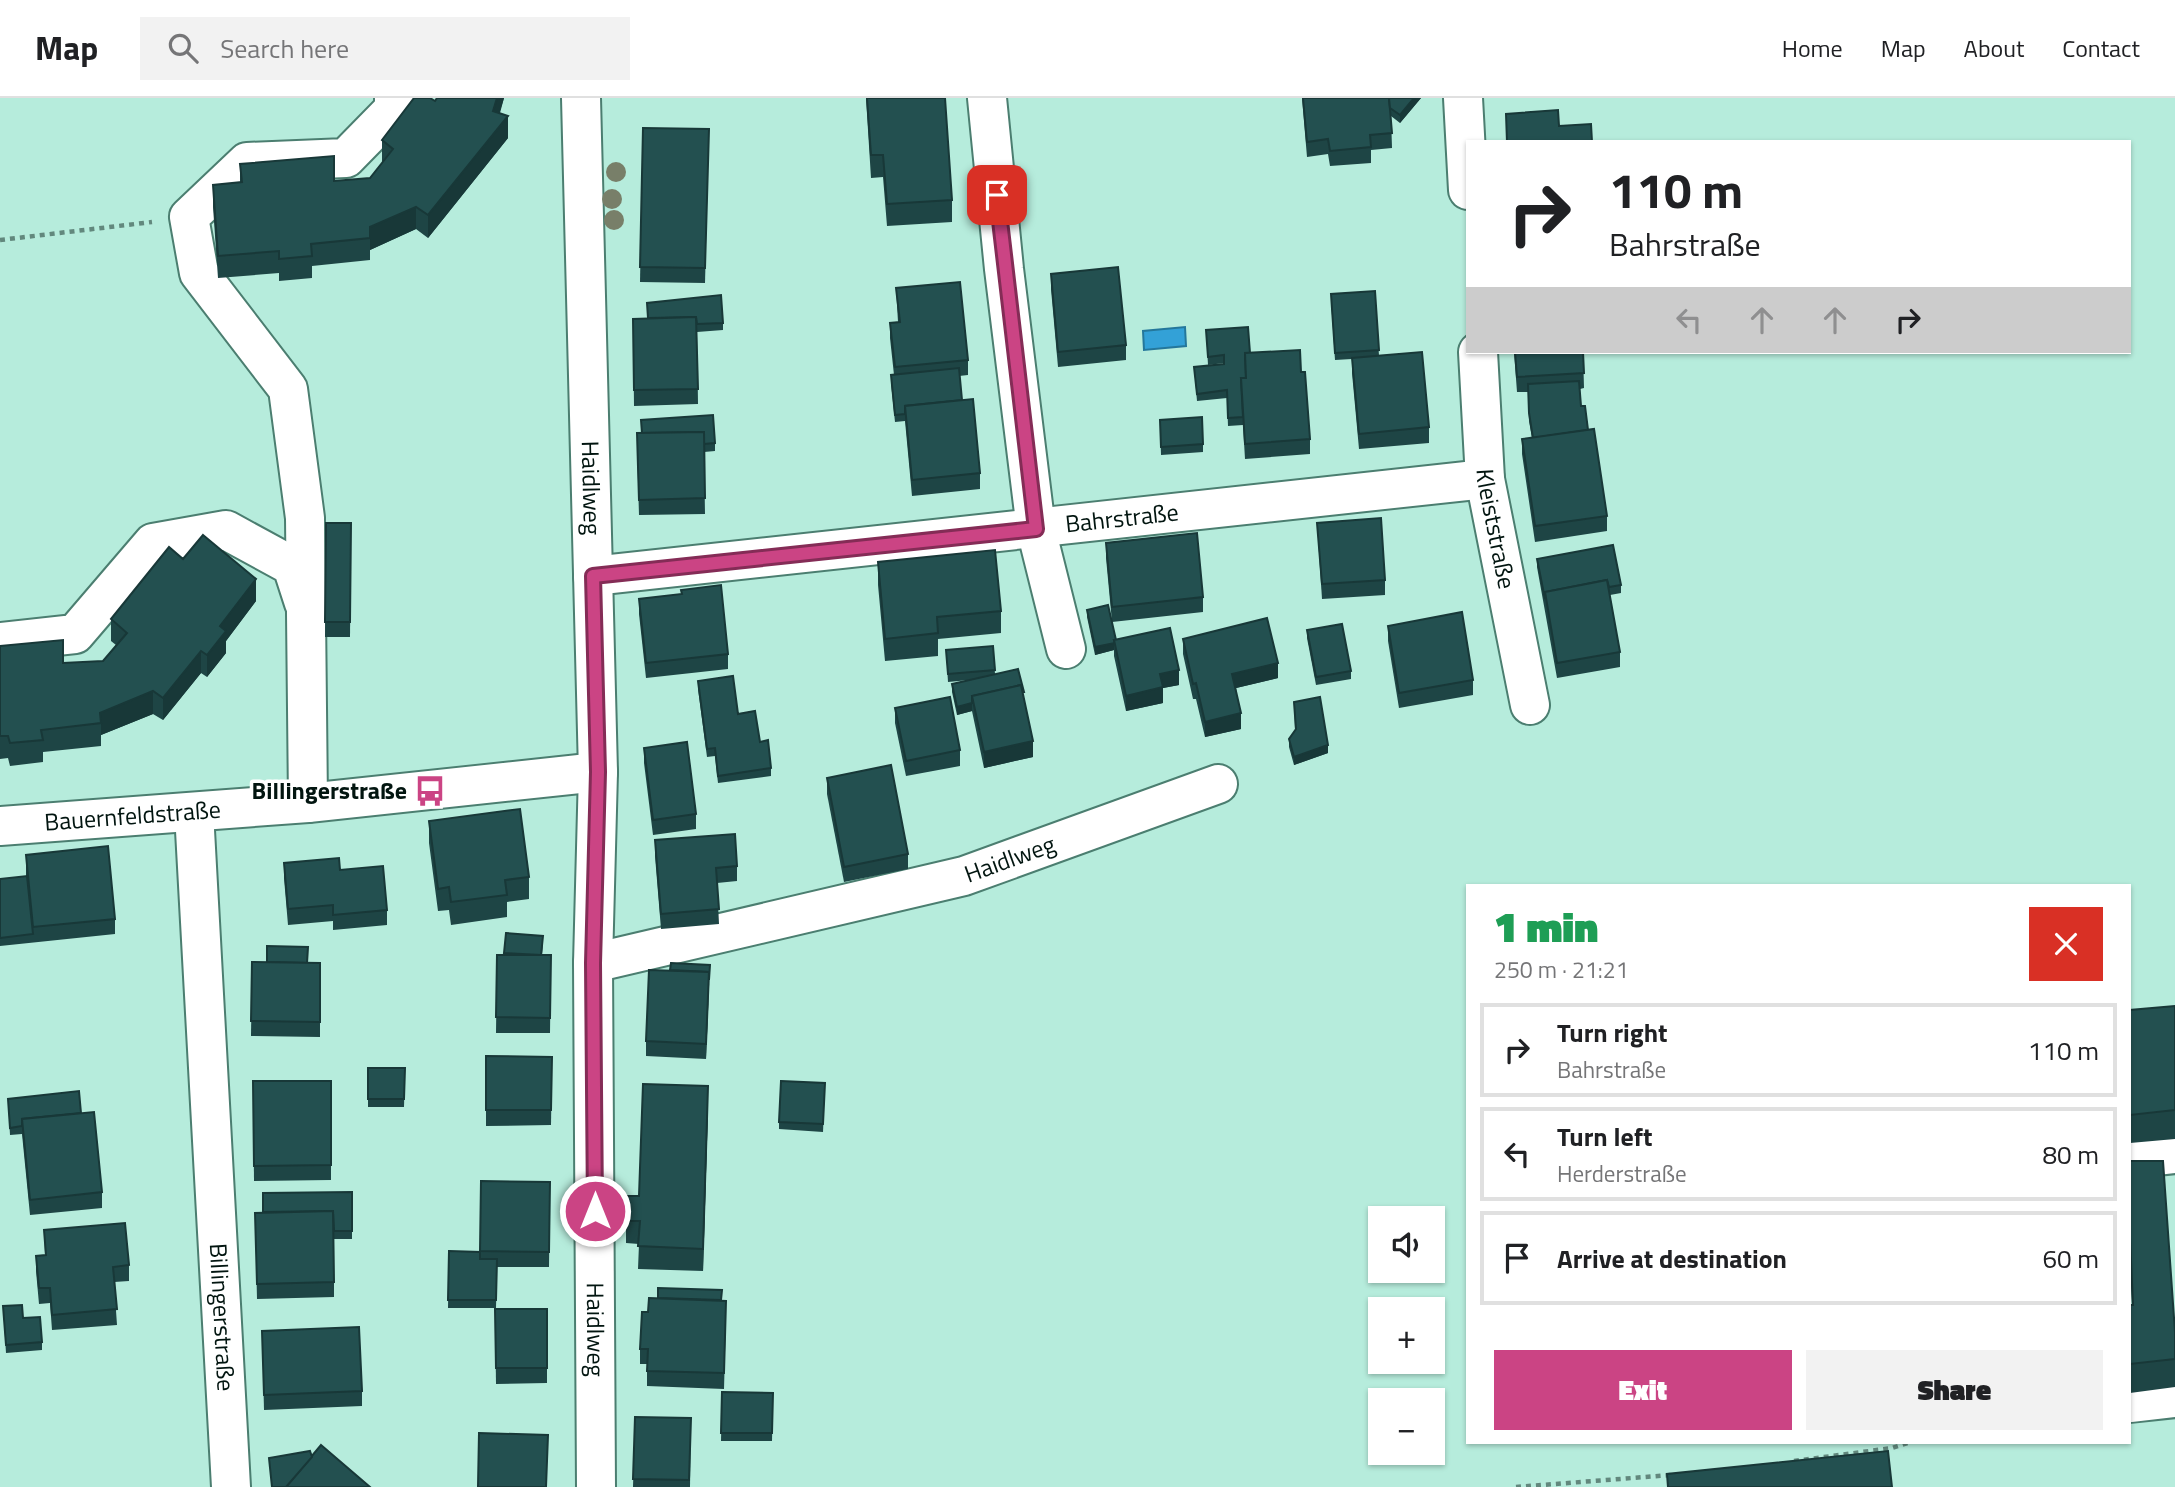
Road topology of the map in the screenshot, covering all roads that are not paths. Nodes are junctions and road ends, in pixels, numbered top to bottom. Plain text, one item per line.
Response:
1 (394, 98) edge
2 (581, 98) edge
3 (987, 98) edge
4 (1463, 98) edge
5 (1466, 153) edge
6 (1478, 354) edge
7 (1485, 480) junction
8 (1036, 529) junction
9 (593, 576) junction
10 (306, 608) junction
11 (0, 642) edge
12 (1066, 649) dead end
13 (1530, 705) dead end
14 (598, 772) junction
15 (1218, 784) dead end
16 (308, 803) junction
17 (194, 812) junction
18 (0, 826) edge
19 (593, 963) junction
20 (2175, 1154) edge
21 (2131, 1159) edge
22 (2175, 1398) edge
23 (2131, 1403) edge
24 (231, 1487) edge
25 (596, 1487) edge

1 - 10 street
2 - 9 street, Haidlweg
3 - 8 street
4 - 5 street
6 - 7 street, Kleiststraße
7 - 8 street, Bahrstraße
7 - 13 street, Kleiststraße
8 - 9 street, Bahrstraße
8 - 12 street
9 - 14 street, Haidlweg
10 - 11 street
10 - 16 street
14 - 16 street, Bauernfeldstraße
14 - 19 street, Haidlweg
15 - 19 street, Haidlweg
16 - 17 street, Bauernfeldstraße
17 - 18 street, Bauernfeldstraße
17 - 24 street, Billingerstraße
19 - 25 street, Haidlweg
20 - 21 street
22 - 23 street

